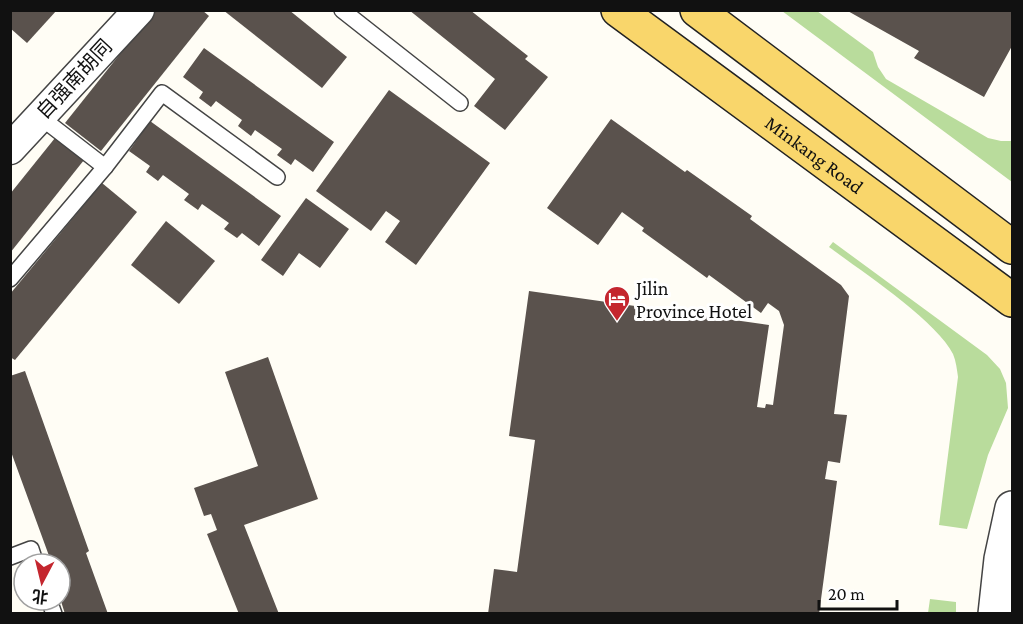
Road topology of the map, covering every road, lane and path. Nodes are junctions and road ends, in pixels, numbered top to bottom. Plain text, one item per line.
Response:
1 (139, 10) edge
2 (342, 10) edge
3 (618, 10) edge
4 (697, 10) edge
5 (460, 103) dead end
6 (39, 116) junction
7 (10, 149) edge
8 (105, 167) junction
9 (277, 177) dead end
10 (1012, 247) edge
11 (10, 279) edge
12 (1012, 300) edge
13 (1012, 508) edge
14 (994, 614) edge

1 - 6 street, 自强南胡同
2 - 5 lane
3 - 12 main road, Minkang Road
4 - 10 main road
6 - 7 street, 自强南胡同
6 - 8 lane
8 - 9 lane
8 - 11 lane
13 - 14 street

